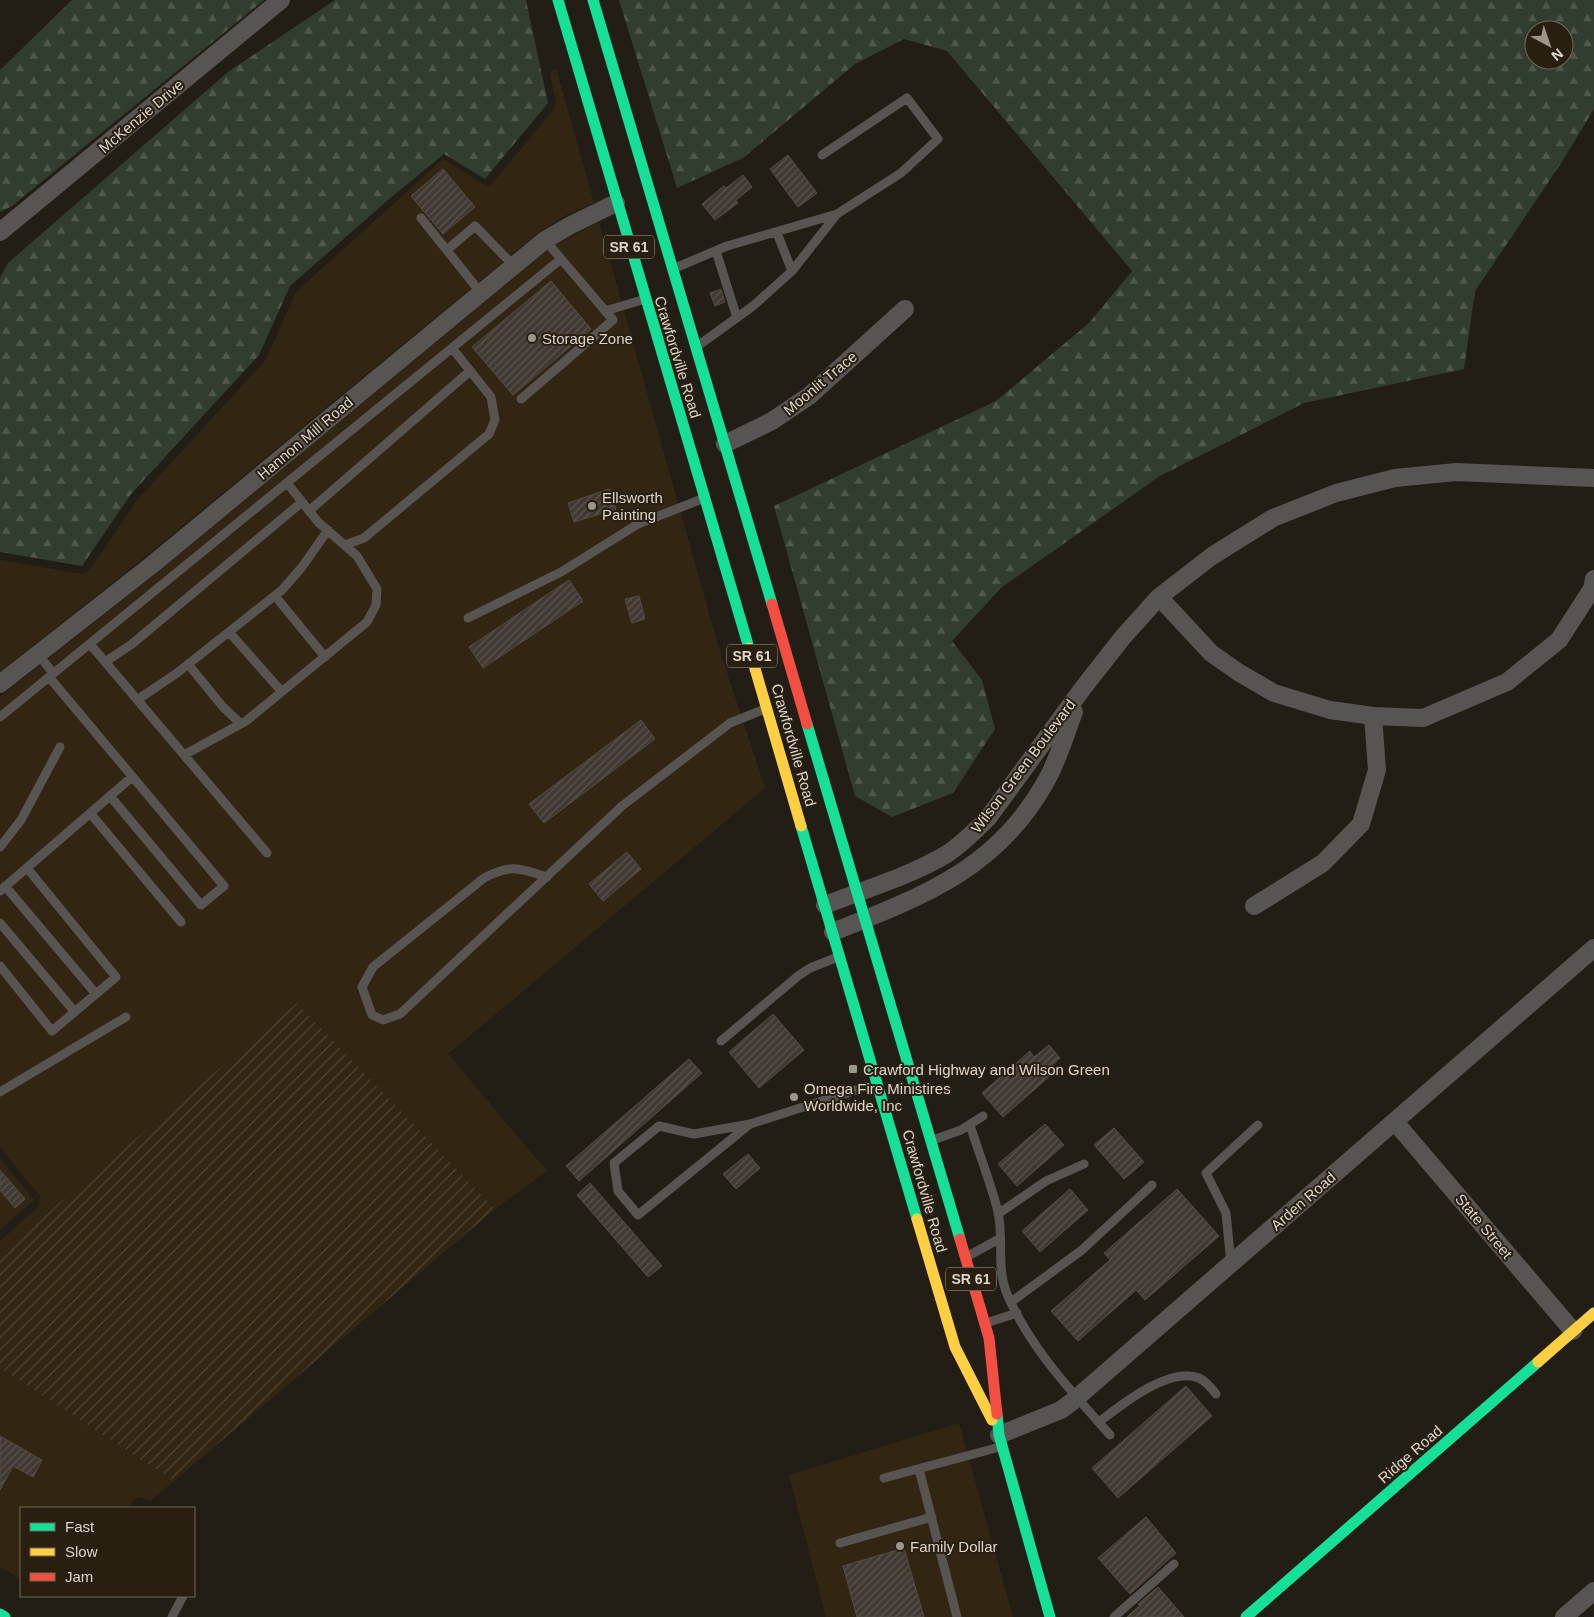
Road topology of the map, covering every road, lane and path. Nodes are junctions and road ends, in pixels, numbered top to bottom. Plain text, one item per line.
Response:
1 (281, 0) edge
2 (558, 0) edge
3 (593, 0) edge
4 (638, 154) junction
5 (822, 155) dead end
6 (634, 174) dead end
7 (628, 186) dead end
8 (616, 203) junction
9 (838, 214) junction
10 (421, 218) dead end
11 (637, 218) dead end
12 (650, 230) dead end
13 (0, 232) edge
14 (777, 233) junction
15 (545, 240) junction
16 (666, 246) junction
17 (447, 250) junction
18 (716, 251) junction
19 (561, 259) junction
20 (514, 266) junction
21 (673, 268) junction
22 (792, 271) junction
23 (481, 293) junction
24 (645, 299) junction
25 (905, 309) dead end
26 (605, 311) junction
27 (737, 318) junction
28 (696, 347) junction
29 (452, 348) junction
30 (470, 371) junction
31 (521, 399) dead end
32 (725, 444) junction
33 (1594, 478) edge
34 (287, 483) junction
35 (705, 498) junction
36 (302, 502) junction
37 (309, 511) junction
38 (328, 530) junction
39 (345, 545) junction
40 (720, 550) junction
41 (1594, 579) edge
42 (744, 584) dead end
43 (275, 596) junction
44 (757, 597) dead end
45 (1159, 597) junction
46 (774, 611) junction
47 (468, 618) dead end
48 (229, 632) junction
49 (90, 644) junction
50 (37, 653) junction
51 (325, 657) junction
52 (105, 662) junction
53 (188, 664) junction
54 (756, 667) junction
55 (51, 675) junction
56 (769, 676) dead end
57 (0, 684) edge
58 (1084, 688) junction
59 (282, 692) junction
60 (785, 694) dead end
61 (137, 700) junction
62 (768, 708) junction
63 (1373, 716) junction
64 (0, 717) edge
65 (241, 724) junction
66 (809, 730) junction
67 (60, 747) dead end
68 (184, 755) junction
69 (132, 777) junction
70 (110, 796) junction
71 (90, 813) junction
72 (988, 818) junction
73 (1006, 835) junction
74 (0, 847) edge
75 (267, 853) dead end
76 (27, 868) junction
77 (547, 877) junction
78 (3, 888) edge
79 (856, 892) junction
80 (825, 905) junction
81 (1254, 906) dead end
82 (864, 920) junction
83 (181, 922) dead end
84 (0, 923) edge
85 (833, 932) junction
86 (1594, 948) edge
87 (840, 956) junction
88 (0, 966) edge
89 (96, 994) junction
90 (74, 1012) junction
91 (126, 1017) dead end
92 (721, 1041) dead end
93 (877, 1084) junction
94 (0, 1092) edge
95 (983, 1116) dead end
96 (1395, 1122) junction
97 (750, 1124) junction
98 (970, 1125) junction
99 (1258, 1125) dead end
100 (930, 1140) junction
101 (1084, 1164) dead end
102 (1152, 1185) dead end
103 (998, 1214) junction
104 (999, 1239) junction
105 (965, 1258) junction
106 (1231, 1264) junction
107 (1012, 1302) junction
108 (1017, 1313) junction
109 (1594, 1313) edge
110 (984, 1324) junction
111 (1573, 1331) junction
112 (1216, 1394) dead end
113 (1077, 1398) junction
114 (1099, 1422) junction
115 (1110, 1435) dead end
116 (1001, 1441) junction
117 (920, 1469) junction
118 (884, 1478) dead end
119 (932, 1517) junction
120 (840, 1543) dead end
121 (1174, 1564) dead end
122 (1594, 1591) edge
123 (182, 1597) edge
124 (0, 1614) edge
125 (4, 1617) edge
126 (172, 1617) edge
127 (957, 1617) edge
128 (1050, 1617) edge
129 (1114, 1617) edge
130 (1246, 1617) edge
131 (1564, 1617) edge

1 - 13 street, McKenzie Drive
2 - 8 main road, Crawfordville Road / SR 61
3 - 4 main road, Crawfordville Road / SR 61
4 - 6 main road
4 - 16 main road, Crawfordville Road / SR 61
5 - 9 lane
7 - 8 main road
8 - 11 main road
8 - 15 street, Hannon Mill Road
8 - 24 main road, Crawfordville Road / SR 61
9 - 14 lane
9 - 22 lane
10 - 17 lane
12 - 16 main road
14 - 18 lane
14 - 22 lane
15 - 19 lane
15 - 20 street, Hannon Mill Road
16 - 21 main road, Crawfordville Road / SR 61
17 - 20 lane
17 - 23 lane
18 - 21 lane
18 - 27 lane
19 - 26 lane
19 - 29 lane
20 - 23 street, Hannon Mill Road
21 - 28 main road, Crawfordville Road / SR 61
22 - 27 lane
23 - 50 street, Hannon Mill Road
24 - 26 lane
24 - 35 main road, Crawfordville Road / SR 61
25 - 32 street, Moonlit Trace
26 - 31 lane
27 - 28 lane
28 - 32 main road, Crawfordville Road / SR 61
29 - 30 lane
29 - 34 lane
30 - 37 lane
30 - 39 lane
32 - 46 main road, Crawfordville Road / SR 61
33 - 45 street, Wilson Green Boulevard
34 - 36 lane
34 - 49 lane
35 - 40 main road, Crawfordville Road / SR 61
35 - 47 lane
36 - 37 lane
36 - 52 lane
37 - 38 lane
38 - 39 lane
38 - 43 lane
39 - 51 lane
40 - 42 main road
40 - 54 main road, Crawfordville Road / SR 61
41 - 63 street
43 - 48 lane
43 - 51 lane
44 - 46 main road
45 - 58 street, Wilson Green Boulevard
45 - 63 street
46 - 66 main road, Crawfordville Road / SR 61
48 - 53 lane
48 - 59 lane
49 - 52 lane
49 - 55 lane
50 - 55 lane
50 - 57 street, Hannon Mill Road
51 - 59 lane
52 - 61 lane
53 - 61 lane
53 - 65 lane
54 - 56 main road
54 - 62 main road, Crawfordville Road / SR 61
55 - 64 lane
55 - 69 lane
58 - 72 street, Wilson Green Boulevard
58 - 73 street, Wilson Green Boulevard
59 - 65 lane
60 - 66 main road
61 - 68 lane
62 - 77 lane
62 - 80 main road, Crawfordville Road / SR 61
63 - 81 street
65 - 68 lane
66 - 79 main road, Crawfordville Road / SR 61
67 - 74 lane
68 - 75 lane
69 - 70 lane
69 - 70 lane
70 - 71 lane
71 - 76 lane
71 - 83 lane
72 - 73 street
72 - 79 street, Wilson Green Boulevard
73 - 82 street, Wilson Green Boulevard
76 - 78 lane
76 - 89 lane
77 - 77 lane
78 - 89 lane
79 - 80 street, Wilson Green Boulevard
79 - 82 main road, Crawfordville Road / SR 61
80 - 85 main road, Crawfordville Road / SR 61
82 - 85 street, Wilson Green Boulevard
82 - 100 main road, Crawfordville Road / SR 61
84 - 90 lane
85 - 87 main road, Crawfordville Road / SR 61
86 - 96 street, Arden Road
87 - 92 lane
87 - 93 main road, Crawfordville Road / SR 61
88 - 90 lane
89 - 90 lane
91 - 94 lane
93 - 97 lane
93 - 116 main road, Crawfordville Road / SR 61
95 - 98 lane
96 - 106 street, Arden Road
96 - 111 street, State Street
97 - 97 lane
98 - 100 lane
98 - 103 lane
99 - 106 lane
100 - 105 main road, Crawfordville Road / SR 61
101 - 103 lane
102 - 107 lane
103 - 104 lane
104 - 105 lane
104 - 107 lane
105 - 110 main road, Crawfordville Road / SR 61
106 - 113 street, Arden Road
107 - 108 lane
108 - 110 lane
108 - 113 lane
109 - 111 main road, Ridge Road
110 - 116 main road, Crawfordville Road / SR 61
111 - 130 main road, Ridge Road
112 - 114 lane
113 - 114 lane
113 - 116 street, Arden Road
114 - 115 lane
116 - 117 lane
116 - 128 main road, Crawfordville Road / SR 61
117 - 118 lane
117 - 119 lane
119 - 120 lane
119 - 127 lane
121 - 129 lane
122 - 131 street
123 - 126 lane
124 - 125 main road

